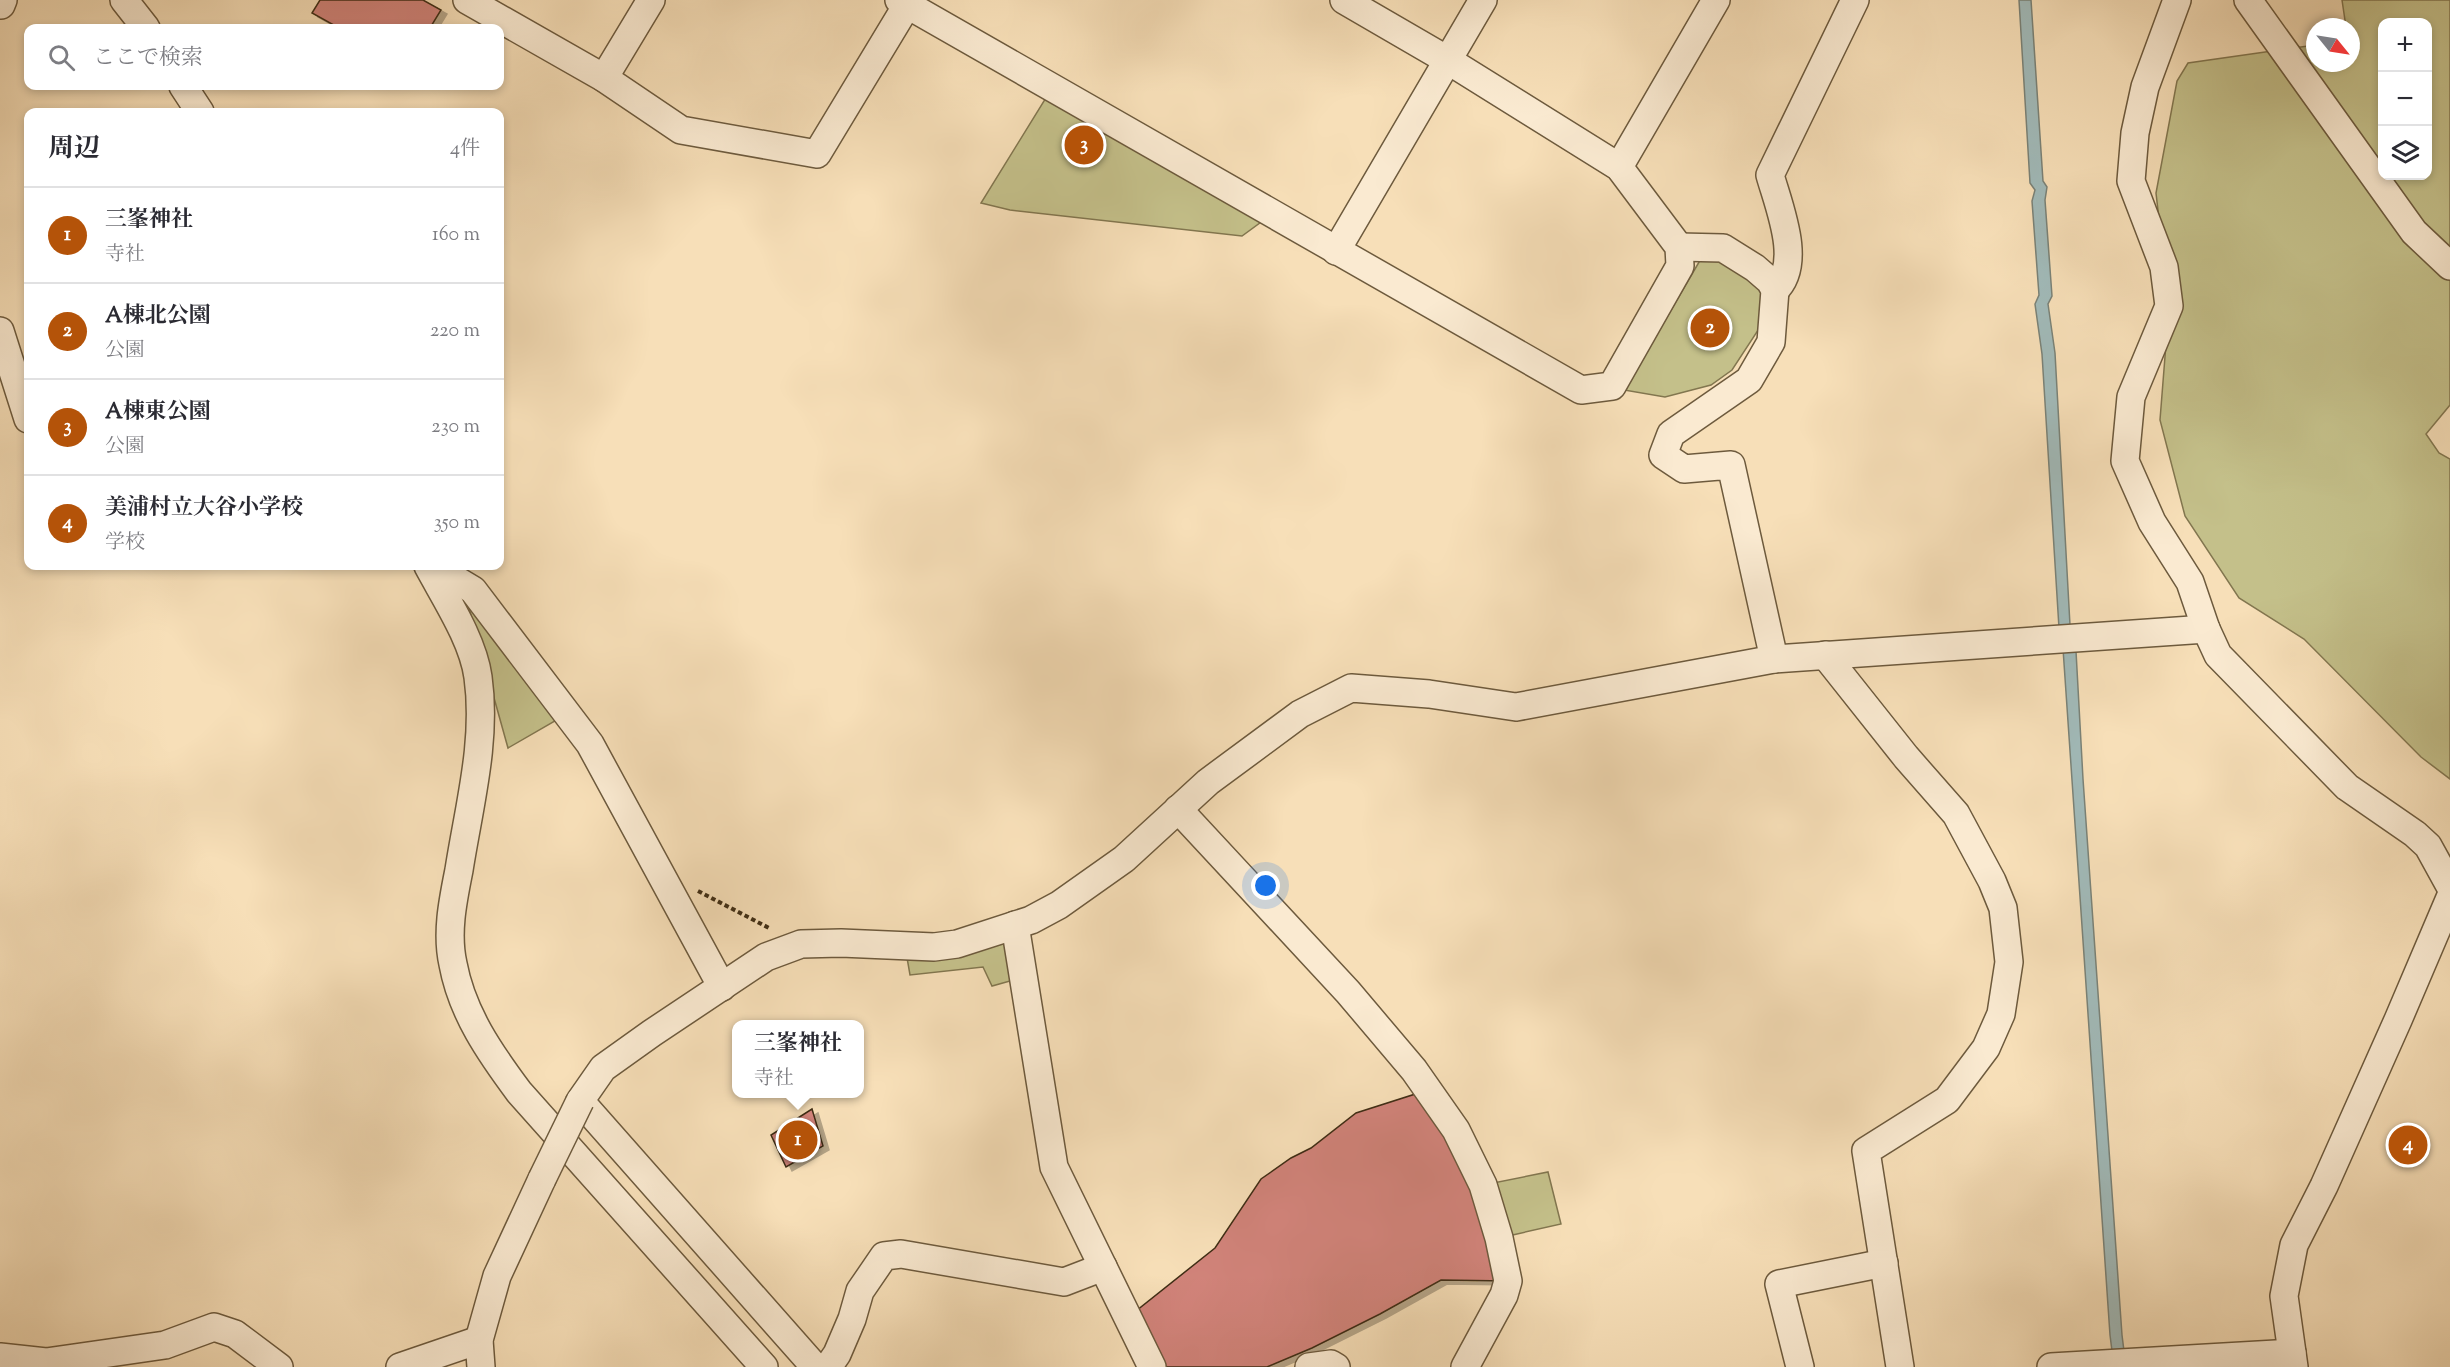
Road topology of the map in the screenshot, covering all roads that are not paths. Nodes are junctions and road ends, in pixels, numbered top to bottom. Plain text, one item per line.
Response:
1 (124, 0) edge
2 (467, 0) edge
3 (651, 0) edge
4 (1344, 0) edge
5 (1483, 0) edge
6 (1716, 0) edge
7 (1855, 0) edge
8 (2177, 0) edge
9 (2248, 0) edge
10 (903, 2) edge
11 (143, 24) edge
12 (1449, 61) junction
13 (604, 78) junction
14 (186, 90) edge
15 (197, 108) edge
16 (1619, 167) junction
17 (1679, 247) junction
18 (1336, 251) junction
19 (2450, 266) edge
20 (1775, 290) junction
21 (0, 331) edge
22 (24, 406) edge
23 (430, 570) edge
24 (440, 570) edge
25 (2206, 629) junction
26 (1825, 656) junction
27 (1774, 659) junction
28 (1178, 809) junction
29 (2450, 886) edge
30 (2450, 898) edge
31 (1015, 925) junction
32 (722, 987) junction
33 (580, 1101) junction
34 (1884, 1263) junction
35 (1103, 1267) junction
36 (479, 1340) junction
37 (0, 1357) edge
38 (2293, 1360) edge
39 (279, 1367) edge
40 (400, 1367) edge
41 (481, 1367) edge
42 (764, 1367) edge
43 (815, 1367) edge
44 (828, 1367) edge
45 (1152, 1367) edge
46 (1309, 1367) edge
47 (1336, 1367) edge
48 (1465, 1367) edge
49 (1800, 1367) edge
50 (1900, 1367) edge
51 (2051, 1367) edge

1 - 11 street
2 - 13 street
3 - 13 street
4 - 12 street
5 - 12 street
6 - 16 street
7 - 20 street
8 - 25 street
9 - 19 street
10 - 13 street
10 - 18 street
12 - 16 street
12 - 18 street
14 - 15 street
16 - 17 street
17 - 18 street
17 - 20 street
20 - 27 street
21 - 22 street
23 - 42 street
24 - 32 street
25 - 26 street
25 - 29 street
26 - 27 street
26 - 34 street
27 - 28 street
28 - 31 street
28 - 48 street
30 - 38 street
31 - 32 street
31 - 35 street
32 - 33 street
33 - 36 street, bridge
33 - 43 street
34 - 49 street
34 - 50 street
35 - 44 street
35 - 45 street
36 - 40 street
36 - 41 street
37 - 39 street
38 - 51 street
46 - 47 street

